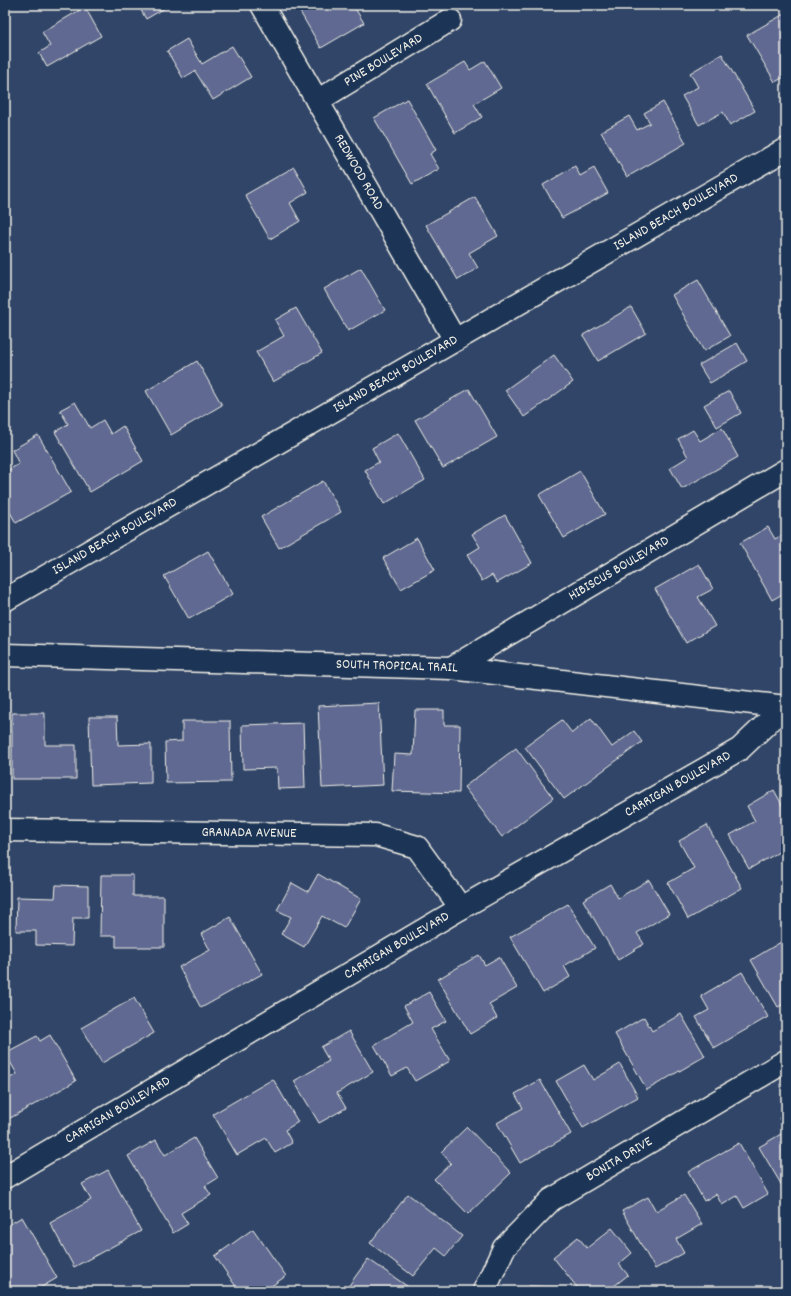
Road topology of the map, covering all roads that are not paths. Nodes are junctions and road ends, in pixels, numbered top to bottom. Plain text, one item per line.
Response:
1 (262, 5) edge
2 (450, 20) dead end
3 (317, 101) junction
4 (786, 149) edge
5 (455, 340) junction
6 (786, 470) edge
7 (5, 600) edge
8 (5, 656) edge
9 (451, 668) junction
10 (785, 707) edge
11 (5, 830) edge
12 (461, 908) junction
13 (786, 1061) edge
14 (5, 1178) edge
15 (484, 1291) edge

1 - 3 street, REDWOOD ROAD
2 - 3 street, PINE BOULEVARD
3 - 5 street, REDWOOD ROAD
4 - 5 street, ISLAND BEACH BOULEVARD
5 - 7 street, ISLAND BEACH BOULEVARD
6 - 9 street, HIBISCUS BOULEVARD
8 - 9 street, SOUTH TROPICAL TRAIL
9 - 10 street, SOUTH TROPICAL TRAIL
10 - 12 street, CARRIGAN BOULEVARD
11 - 12 street, GRANADA AVENUE
12 - 14 street, CARRIGAN BOULEVARD
13 - 15 street, BONITA DRIVE

